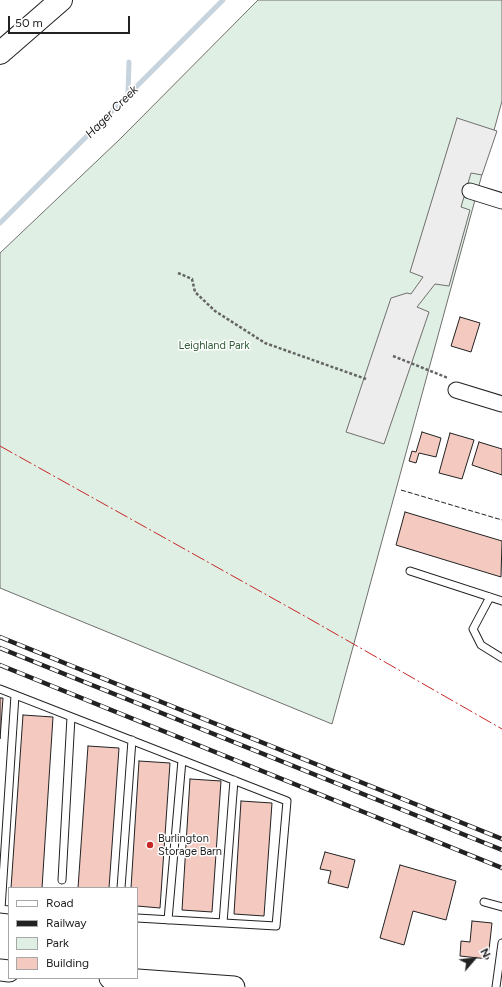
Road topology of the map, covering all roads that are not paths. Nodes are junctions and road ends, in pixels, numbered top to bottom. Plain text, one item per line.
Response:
1 (60, 0) edge
2 (0, 53) edge
3 (470, 191) dead end
4 (502, 201) edge
5 (456, 390) road end
6 (502, 404) edge
7 (410, 571) dead end
8 (490, 597) junction
9 (502, 601) edge
10 (502, 658) edge
11 (0, 689) edge
12 (15, 695) junction
13 (71, 717) junction
14 (132, 740) junction
15 (182, 760) junction
16 (234, 780) junction
17 (62, 880) dead end
18 (121, 887) edge
19 (484, 902) dead end
20 (502, 907) edge
21 (0, 909) edge
22 (138, 918) edge
23 (168, 920) junction
24 (223, 923) junction
25 (502, 943) edge
26 (124, 979) edge
27 (234, 987) edge
28 (496, 987) edge

1 - 2 highway
3 - 4 street
5 - 6 street
7 - 8 lane
8 - 9 lane
8 - 10 lane
11 - 12 lane
12 - 13 lane
12 - 21 lane
13 - 14 lane
13 - 17 lane
14 - 15 lane
14 - 18 lane
15 - 16 lane
15 - 23 lane
16 - 24 lane
16 - 24 lane
19 - 20 lane
22 - 23 lane
23 - 24 lane
25 - 28 lane
26 - 27 main road

